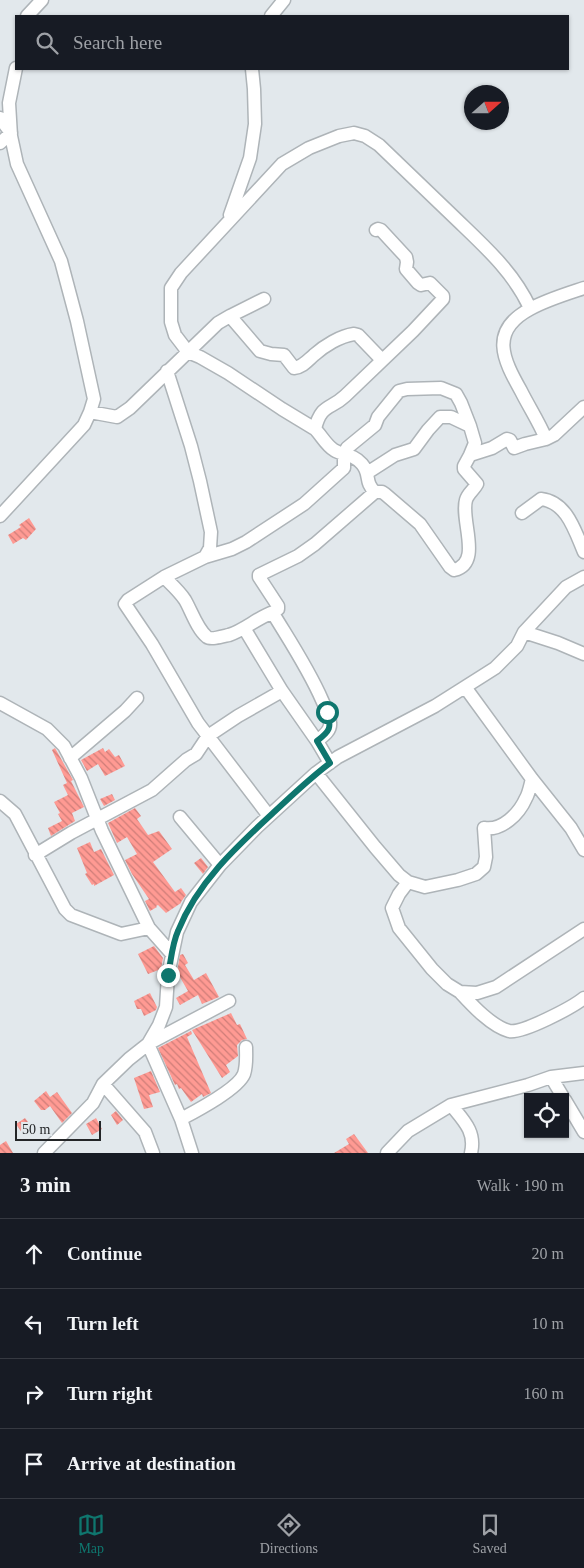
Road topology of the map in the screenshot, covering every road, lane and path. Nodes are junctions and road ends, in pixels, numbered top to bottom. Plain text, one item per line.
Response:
1 (42, 0) edge
2 (284, 0) edge
3 (28, 15) edge
4 (273, 15) edge
5 (16, 70) edge
6 (252, 70) edge
7 (0, 118) edge
8 (10, 133) junction
9 (0, 143) edge
10 (229, 220) junction
11 (376, 230) dead end
12 (584, 288) edge
13 (264, 299) dead end
14 (530, 308) junction
15 (230, 316) junction
16 (188, 352) junction
17 (382, 360) junction
18 (168, 371) junction
19 (584, 407) edge
20 (90, 412) junction
21 (470, 426) junction
22 (315, 429) junction
23 (546, 439) junction
24 (344, 453) junction
25 (470, 455) junction
26 (367, 473) junction
27 (375, 492) junction
28 (522, 513) dead end
29 (0, 516) edge
30 (584, 552) edge
31 (205, 557) junction
32 (164, 576) junction
33 (584, 577) edge
34 (274, 612) junction
35 (244, 628) junction
36 (524, 632) junction
37 (584, 654) edge
38 (465, 687) junction
39 (282, 691) junction
40 (137, 698) dead end
41 (0, 703) edge
42 (208, 736) junction
43 (317, 741) junction
44 (70, 758) junction
45 (330, 763) junction
46 (316, 773) junction
47 (532, 780) junction
48 (0, 801) edge
49 (269, 816) junction
50 (180, 817) dead end
51 (97, 819) junction
52 (584, 850) edge
53 (35, 855) junction
54 (220, 865) junction
55 (408, 882) junction
56 (149, 928) junction
57 (584, 929) edge
58 (172, 954) junction
59 (460, 992) junction
60 (584, 998) edge
61 (229, 1001) dead end
62 (148, 1044) junction
63 (246, 1047) dead end
64 (584, 1073) edge
65 (552, 1077) junction
66 (103, 1084) junction
67 (561, 1093) edge
68 (452, 1105) junction
69 (569, 1107) edge
70 (181, 1119) junction
71 (584, 1132) edge
72 (44, 1153) edge
73 (153, 1153) edge
74 (192, 1153) edge
75 (387, 1153) edge
76 (472, 1153) edge

1 - 3 street
2 - 4 street
5 - 8 street
6 - 10 street
7 - 8 street
8 - 9 street
8 - 20 street
10 - 14 street
10 - 16 street
11 - 17 street
12 - 14 street
13 - 15 street
14 - 23 street
15 - 16 street
15 - 17 street
16 - 18 street
16 - 22 street
17 - 22 street
18 - 20 street
18 - 31 street
19 - 23 street
20 - 29 street
21 - 24 street
21 - 25 street
21 - 26 street
22 - 24 street
23 - 25 street
24 - 26 street
24 - 31 street
25 - 27 street
26 - 27 street
27 - 34 street
28 - 30 street
31 - 32 street
32 - 35 street
32 - 42 street
33 - 36 street
34 - 35 street
34 - 43 street
35 - 39 street
36 - 37 street
36 - 38 street
38 - 45 street
38 - 47 street
39 - 42 street
39 - 43 street
40 - 44 street
41 - 44 street
42 - 49 street
42 - 51 street
43 - 45 street
44 - 51 street
45 - 46 street
46 - 49 street
46 - 55 street
47 - 52 street
47 - 55 street
48 - 53 street
49 - 54 street
50 - 54 street
51 - 53 street
51 - 56 street
53 - 56 street
54 - 58 street
55 - 59 street
56 - 58 street
57 - 59 street
58 - 62 street
59 - 60 street
61 - 62 street
62 - 66 street
62 - 70 street
63 - 70 street
64 - 65 street
65 - 67 street
65 - 68 street
66 - 72 street
66 - 73 street
68 - 75 street
68 - 76 street
69 - 71 street
70 - 74 street

